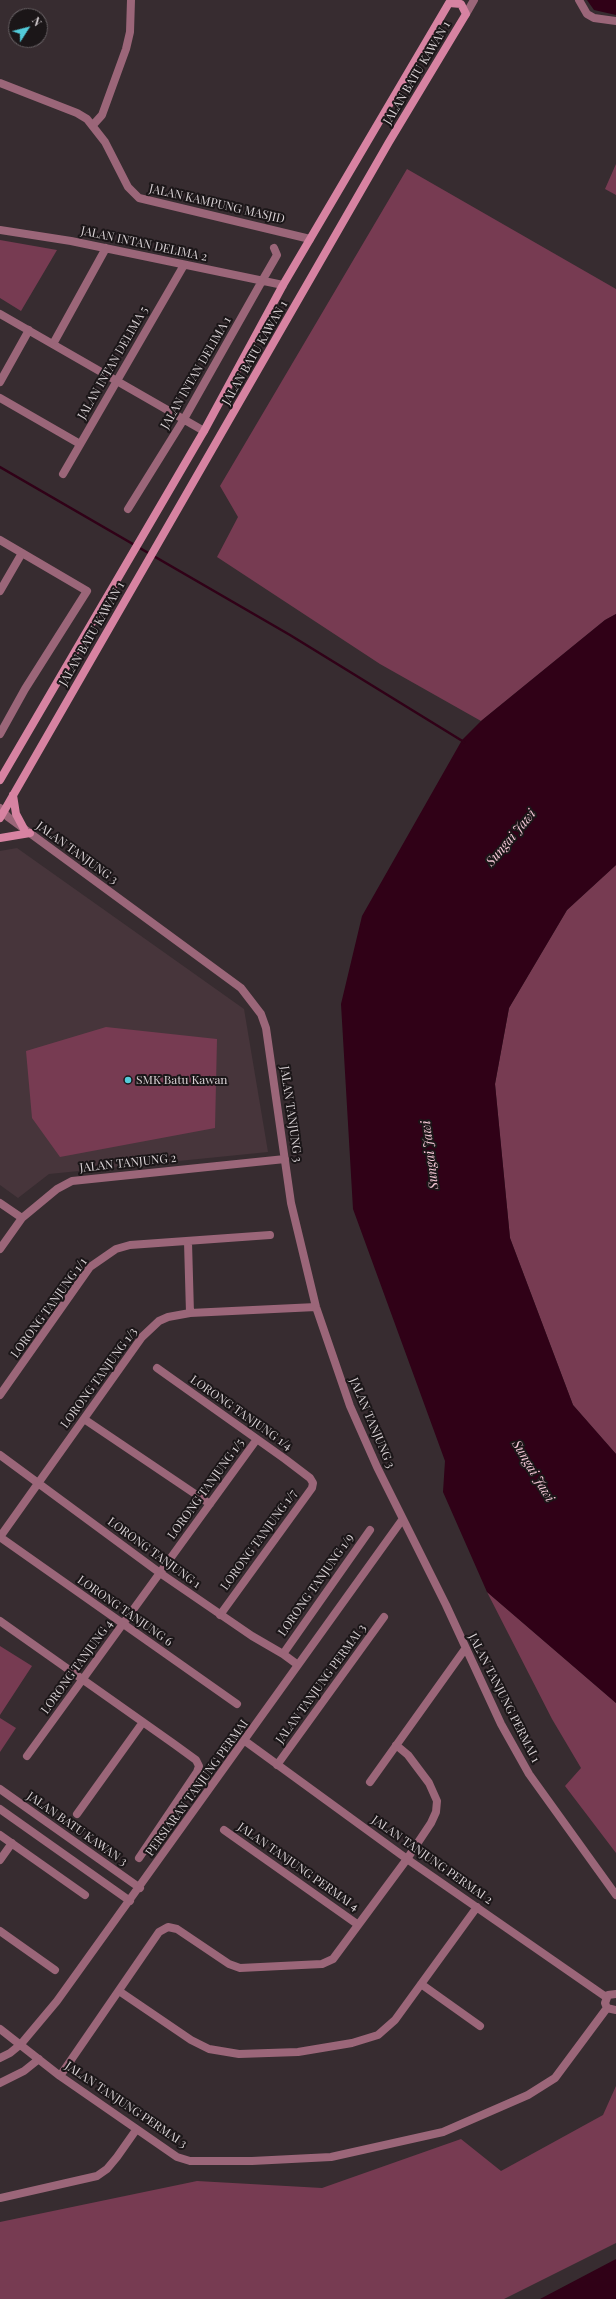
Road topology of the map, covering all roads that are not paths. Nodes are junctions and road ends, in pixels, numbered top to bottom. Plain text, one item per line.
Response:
1 (131, 0) edge
2 (474, 0) edge
3 (579, 0) edge
4 (466, 14) junction
5 (616, 21) edge
6 (0, 83) edge
7 (94, 125) junction
8 (0, 230) edge
9 (310, 239) junction
10 (106, 248) junction
11 (274, 248) dead end
12 (184, 265) junction
13 (262, 281) junction
14 (283, 285) junction
15 (0, 314) edge
16 (29, 330) junction
17 (53, 344) junction
18 (117, 381) junction
19 (0, 382) edge
20 (0, 398) edge
21 (184, 420) junction
22 (204, 431) junction
23 (80, 444) junction
24 (63, 474) dead end
25 (128, 508) dead end
26 (0, 540) edge
27 (22, 553) junction
28 (0, 591) edge
29 (0, 734) edge
30 (9, 765) junction
31 (0, 772) edge
32 (0, 780) edge
33 (13, 796) junction
34 (2, 814) edge
35 (27, 831) junction
36 (0, 838) edge
37 (285, 1159) junction
38 (0, 1202) edge
39 (22, 1218) junction
40 (270, 1235) dead end
41 (188, 1242) junction
42 (0, 1248) edge
43 (316, 1307) junction
44 (190, 1314) junction
45 (156, 1368) dead end
46 (0, 1396) edge
47 (84, 1419) junction
48 (256, 1439) junction
49 (0, 1455) edge
50 (310, 1478) joint
51 (39, 1483) junction
52 (210, 1504) junction
53 (402, 1520) junction
54 (370, 1530) dead end
55 (0, 1537) edge
56 (160, 1572) junction
57 (220, 1615) junction
58 (384, 1616) dead end
59 (0, 1621) edge
60 (123, 1624) junction
61 (465, 1649) junction
62 (283, 1654) junction
63 (298, 1665) junction
64 (83, 1679) junction
65 (237, 1704) dead end
66 (143, 1722) junction
67 (245, 1741) junction
68 (396, 1745) junction
69 (27, 1756) dead end
70 (277, 1765) junction
71 (370, 1782) dead end
72 (0, 1789) edge
73 (0, 1809) edge
74 (77, 1814) dead end
75 (224, 1830) dead end
76 (0, 1835) edge
77 (12, 1843) junction
78 (139, 1858) dead end
79 (407, 1859) junction
80 (0, 1860) edge
81 (140, 1888) junction
82 (85, 1895) dead end
83 (616, 1895) edge
84 (130, 1902) junction
85 (477, 1907) junction
86 (357, 1924) junction
87 (0, 1931) edge
88 (55, 1970) dead end
89 (421, 1984) junction
90 (119, 1990) junction
91 (616, 1994) edge
92 (606, 1997) junction
93 (607, 2008) junction
94 (616, 2010) edge
95 (480, 2026) dead end
96 (0, 2029) edge
97 (21, 2044) junction
98 (0, 2058) edge
99 (39, 2059) junction
100 (60, 2076) junction
101 (0, 2083) edge
102 (136, 2130) junction
103 (0, 2198) edge

1 - 7 street
2 - 4 street
3 - 5 street
4 - 9 street, JALAN BATU KAWAN 1
4 - 33 street, JALAN BATU KAWAN 1
6 - 7 street, JALAN KAMPUNG MASJID
7 - 9 street, JALAN KAMPUNG MASJID
8 - 10 street, JALAN INTAN DELIMA 2
9 - 14 street, JALAN BATU KAWAN 1
10 - 12 street, JALAN INTAN DELIMA 2
10 - 17 street
11 - 13 street, JALAN INTAN DELIMA 1
12 - 13 street, JALAN INTAN DELIMA 2
12 - 18 street, JALAN INTAN DELIMA 5
13 - 14 street, JALAN INTAN DELIMA 2
13 - 21 street, JALAN INTAN DELIMA 1
14 - 22 street, JALAN BATU KAWAN 1
15 - 16 street
16 - 17 street
16 - 19 street
17 - 18 street
18 - 21 street
18 - 23 street, JALAN INTAN DELIMA 5
20 - 23 street
21 - 22 street
21 - 25 street, JALAN INTAN DELIMA 1
22 - 30 street, JALAN BATU KAWAN 1
23 - 24 street, JALAN INTAN DELIMA 5
26 - 27 street
27 - 28 street
27 - 29 street
30 - 31 street
30 - 32 street, JALAN BATU KAWAN 1
33 - 34 street, JALAN BATU KAWAN 1
33 - 35 street
34 - 35 street, JALAN TANJUNG 3
35 - 36 street
35 - 37 street, JALAN TANJUNG 3
37 - 39 street, JALAN TANJUNG 2
37 - 43 street, JALAN TANJUNG 3
38 - 39 street
39 - 42 street, JALAN TANJUNG 2
40 - 41 street, LORONG TANJUNG 1/1
41 - 44 street
41 - 46 street, LORONG TANJUNG 1/1
43 - 44 street, LORONG TANJUNG 1/3
43 - 53 street, JALAN TANJUNG 3
44 - 47 street, LORONG TANJUNG 1/3
45 - 48 street, LORONG TANJUNG 1/4
47 - 51 street, LORONG TANJUNG 1/3
47 - 52 street
48 - 50 street, LORONG TANJUNG 1/4
48 - 52 street, LORONG TANJUNG 1/5
49 - 51 street, LORONG TANJUNG 1
50 - 57 street, LORONG TANJUNG 1/7
51 - 55 street, LORONG TANJUNG 1/3
51 - 56 street, LORONG TANJUNG 1
52 - 56 street, LORONG TANJUNG 1/5
53 - 61 street, JALAN TANJUNG PERMAI 1
53 - 63 street, PERSIARAN TANJUNG PERMAI
54 - 62 street, LORONG TANJUNG 1/9
55 - 60 street, LORONG TANJUNG 6
56 - 57 street, LORONG TANJUNG 1
56 - 60 street, LORONG TANJUNG 4
57 - 62 street, LORONG TANJUNG 1
58 - 70 street, JALAN TANJUNG PERMAI 3
59 - 64 street
60 - 64 street, LORONG TANJUNG 4
60 - 65 street, LORONG TANJUNG 6
61 - 68 street
61 - 83 street, JALAN TANJUNG PERMAI 1
62 - 63 street, LORONG TANJUNG 1
63 - 67 street, PERSIARAN TANJUNG PERMAI
64 - 66 street
64 - 69 street, LORONG TANJUNG 4
66 - 74 street
66 - 78 street
67 - 70 street, JALAN TANJUNG PERMAI 2
67 - 81 street, PERSIARAN TANJUNG PERMAI
68 - 71 street
68 - 79 street
70 - 79 street, JALAN TANJUNG PERMAI 2
72 - 81 street, JALAN BATU KAWAN 3
73 - 84 street
75 - 86 street, JALAN TANJUNG PERMAI 4
76 - 77 street
77 - 80 street
77 - 82 street
79 - 85 street, JALAN TANJUNG PERMAI 2
79 - 86 street
81 - 84 street, PERSIARAN TANJUNG PERMAI
84 - 97 street, PERSIARAN TANJUNG PERMAI
85 - 89 street
85 - 92 street, JALAN TANJUNG PERMAI 2
86 - 90 street
87 - 88 street
89 - 90 street
89 - 95 street
90 - 100 street
91 - 92 street
92 - 93 street
93 - 94 street
93 - 102 street, JALAN TANJUNG PERMAI 3
96 - 97 street, JALAN TANJUNG PERMAI 3
97 - 98 street, PERSIARAN TANJUNG PERMAI
97 - 99 street, JALAN TANJUNG PERMAI 3
99 - 100 street, JALAN TANJUNG PERMAI 3
99 - 101 street
100 - 102 street, JALAN TANJUNG PERMAI 3
102 - 103 street

